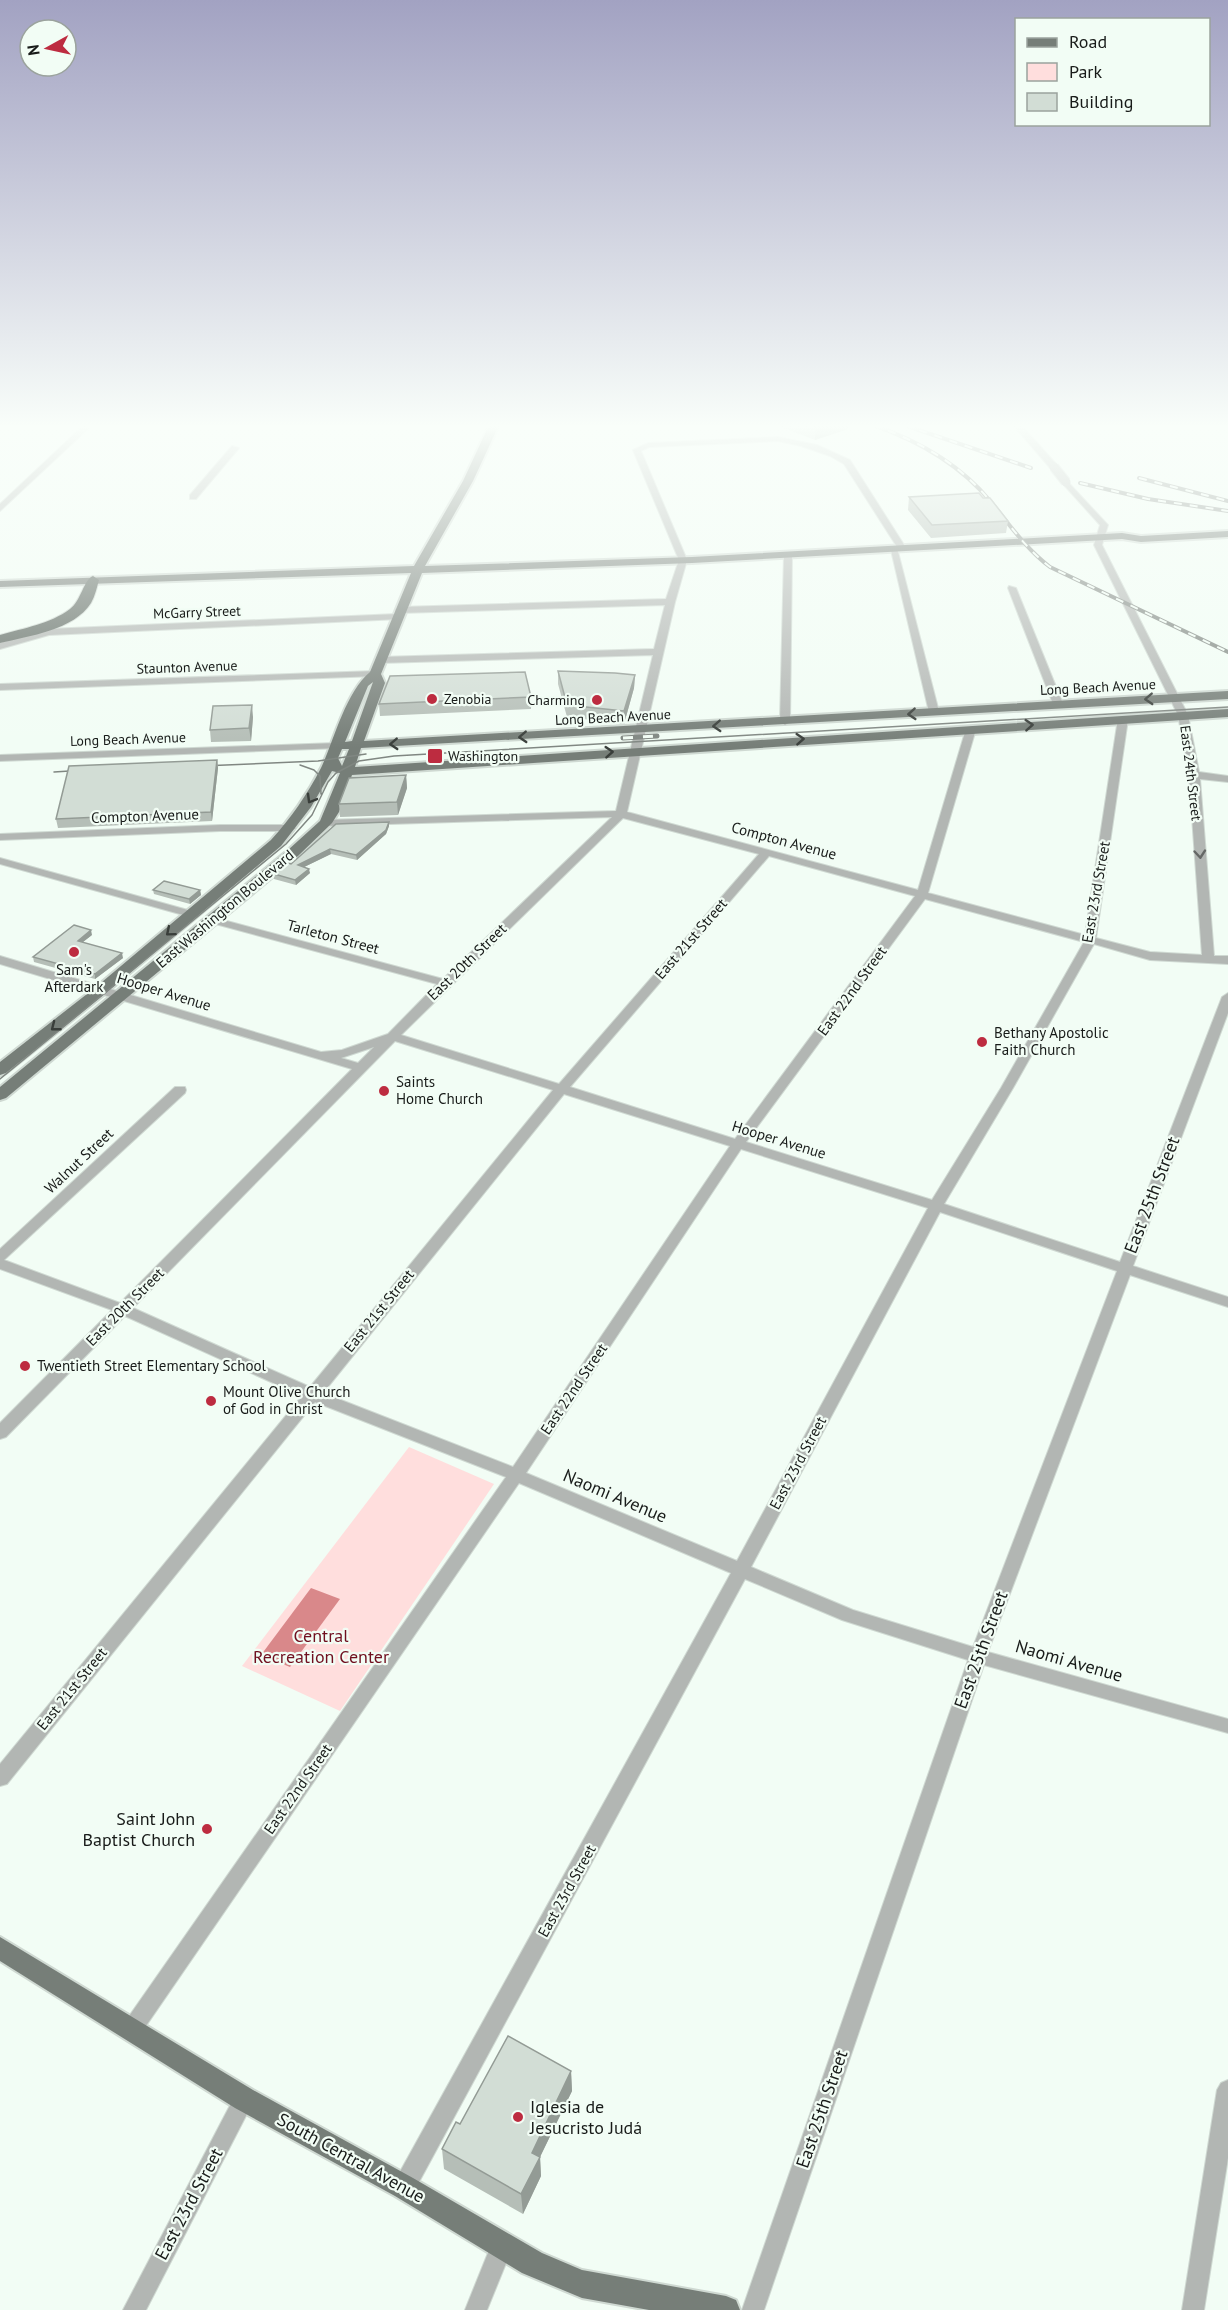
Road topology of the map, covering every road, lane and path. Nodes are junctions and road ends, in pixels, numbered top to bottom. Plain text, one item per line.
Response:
1 (439, 533) edge
2 (672, 533) edge
3 (888, 533) edge
4 (1102, 533) edge
5 (1130, 533) edge
6 (1215, 533) edge
7 (1122, 536) junction
8 (1101, 537) junction
9 (897, 548) junction
10 (788, 555) junction
11 (683, 560) junction
12 (418, 569) junction
13 (86, 581) junction
14 (0, 584) edge
15 (1012, 588) dead end
16 (670, 602) junction
17 (399, 613) junction
18 (34, 626) junction
19 (0, 633) edge
20 (0, 639) edge
21 (0, 646) edge
22 (659, 652) junction
23 (380, 660) junction
24 (375, 674) junction
25 (0, 687) edge
26 (1228, 695) edge
27 (1175, 698) junction
28 (1058, 704) junction
29 (934, 712) junction
30 (1228, 712) edge
31 (1183, 715) junction
32 (1123, 719) junction
33 (784, 722) junction
34 (971, 729) junction
35 (642, 730) junction
36 (357, 746) junction
37 (637, 750) junction
38 (334, 752) junction
39 (0, 758) edge
40 (355, 770) junction
41 (1194, 775) junction
42 (1228, 779) edge
43 (621, 814) junction
44 (325, 823) junction
45 (291, 828) junction
46 (0, 837) edge
47 (767, 852) junction
48 (0, 861) edge
49 (922, 895) junction
50 (191, 914) junction
51 (212, 920) junction
52 (1090, 941) junction
53 (1208, 958) junction
54 (0, 960) edge
55 (1228, 960) edge
56 (445, 983) junction
57 (101, 990) junction
58 (120, 996) junction
59 (1228, 997) edge
60 (393, 1036) junction
61 (318, 1056) junction
62 (361, 1068) junction
63 (0, 1070) edge
64 (561, 1089) junction
65 (180, 1090) dead end
66 (0, 1095) edge
67 (738, 1144) junction
68 (936, 1206) junction
69 (0, 1257) edge
70 (0, 1264) edge
71 (1124, 1269) junction
72 (1228, 1302) edge
73 (123, 1309) junction
74 (311, 1394) junction
75 (0, 1433) edge
76 (516, 1475) junction
77 (741, 1570) junction
78 (978, 1656) junction
79 (1228, 1726) edge
80 (0, 1778) edge
81 (3, 1956) edge
82 (132, 2029) junction
83 (1228, 2090) edge
84 (244, 2099) junction
85 (404, 2187) junction
86 (502, 2246) junction
87 (134, 2310) edge
88 (476, 2310) edge
89 (726, 2310) edge
90 (753, 2310) edge
91 (1193, 2310) edge

1 - 12 main road, East Washington Boulevard
2 - 11 street
3 - 9 street
4 - 8 street, bridge
5 - 7 main road
6 - 7 main road
7 - 8 main road
8 - 9 main road
8 - 27 street, East 24th Street
9 - 10 main road
9 - 29 street
10 - 11 main road
10 - 33 street
11 - 12 main road
11 - 16 street
12 - 13 main road
12 - 17 main road, East Washington Boulevard
13 - 14 main road
13 - 18 highway
15 - 28 street
16 - 17 street, McGarry Street
16 - 22 street
17 - 21 street, McGarry Street
17 - 23 main road, East Washington Boulevard
18 - 19 highway
18 - 20 highway
22 - 23 street
22 - 35 street
23 - 24 main road, East Washington Boulevard
24 - 25 street, Staunton Avenue
24 - 36 main road, East Washington Boulevard
24 - 38 main road, East Washington Boulevard
26 - 27 main road, Long Beach Avenue
27 -> 28 main road, Long Beach Avenue
27 - 31 street, East 24th Street
28 - 29 main road, Long Beach Avenue
29 -> 33 main road, Long Beach Avenue
30 - 31 main road
31 - 32 main road
31 - 41 street, East 24th Street
34 -> 32 main road
32 - 52 street, East 23rd Street
33 -> 35 main road, Long Beach Avenue
37 -> 34 main road
34 - 49 street, East 22nd Street
35 -> 36 main road, Long Beach Avenue
35 - 37 street
36 - 38 main road, Long Beach Avenue
36 - 40 main road, East Washington Boulevard
40 -> 37 main road
37 - 43 street
38 - 39 street, Long Beach Avenue
38 - 40 main road
38 -> 45 main road, East Washington Boulevard
40 - 44 main road, East Washington Boulevard
41 - 42 street
41 -> 53 street, East 24th Street
43 - 44 street, Compton Avenue
43 - 47 street, Compton Avenue
43 - 56 street, East 20th Street
44 - 51 main road, East Washington Boulevard
45 - 46 street, Compton Avenue
45 - 50 main road, East Washington Boulevard
47 - 49 street, Compton Avenue
47 - 64 street, East 21st Street
48 - 50 street
49 - 52 street, Compton Avenue
49 - 67 street, East 22nd Street
50 -> 57 main road, East Washington Boulevard
51 - 56 street, Tarleton Street
51 - 58 main road, East Washington Boulevard
52 - 53 street, Compton Avenue
52 - 68 street, East 23rd Street
53 - 55 street, Compton Avenue
54 - 57 street, Hooper Avenue
56 - 60 street, East 20th Street
57 - 58 street, Hooper Avenue
57 -> 63 main road, East Washington Boulevard
58 - 61 street, Hooper Avenue
58 - 66 main road, East Washington Boulevard
59 - 71 street, East 25th Street
60 - 61 street, Hooper Avenue
60 - 62 street, East 20th Street
60 - 64 street, Hooper Avenue
61 - 62 street, Hooper Avenue
62 - 73 street, East 20th Street
64 - 67 street, Hooper Avenue
64 - 74 street, East 21st Street
65 - 69 street, Walnut Street
67 - 68 street, Hooper Avenue
67 - 76 street, East 22nd Street
68 - 71 street, Hooper Avenue
68 - 77 street, East 23rd Street
70 - 73 street, Naomi Avenue
71 - 72 street, Hooper Avenue
71 - 78 street, East 25th Street
73 - 74 street, Naomi Avenue
73 - 75 street, East 20th Street
74 - 76 street, Naomi Avenue
74 - 80 street, East 21st Street
76 - 77 street, Naomi Avenue
76 - 82 street, East 22nd Street
77 - 78 street, Naomi Avenue
77 - 85 street, East 23rd Street
78 - 79 street, Naomi Avenue
78 - 90 street, East 25th Street
81 - 82 main road, South Central Avenue
82 - 84 main road, South Central Avenue
83 - 91 street
84 - 85 main road, South Central Avenue
84 - 87 street, East 23rd Street
85 - 86 main road, South Central Avenue
86 - 88 street
86 - 89 main road, South Central Avenue

